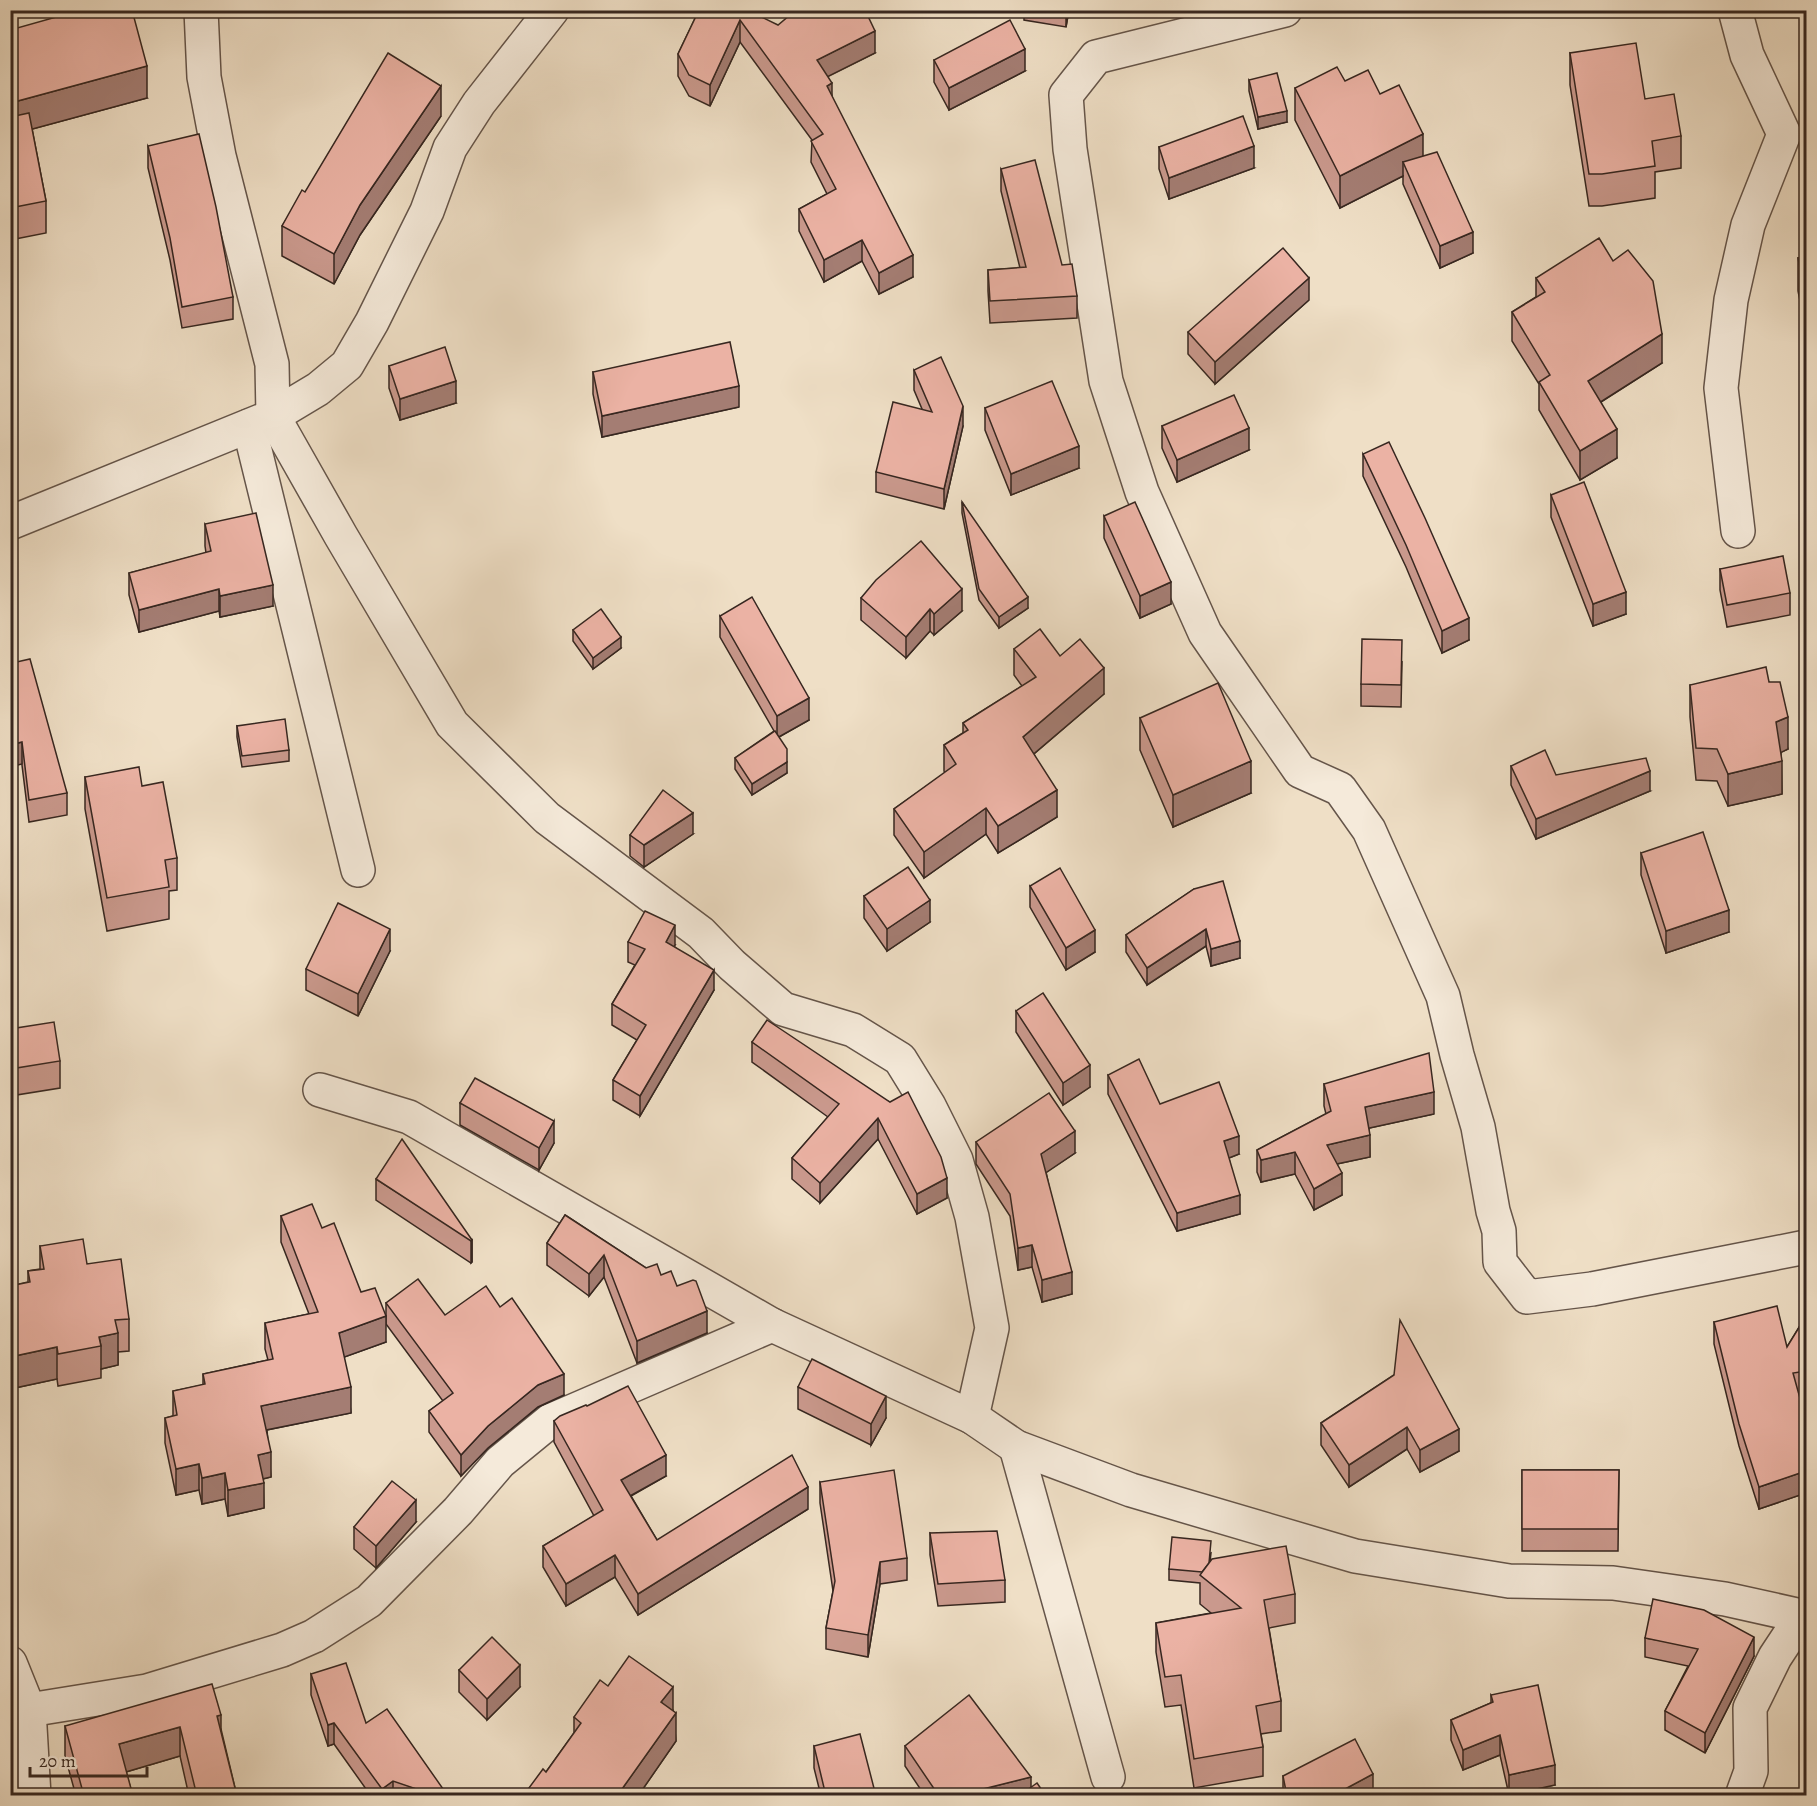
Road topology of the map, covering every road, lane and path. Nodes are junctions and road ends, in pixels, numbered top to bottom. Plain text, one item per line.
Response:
1 (201, 10) edge
2 (552, 10) edge
3 (1285, 10) edge
4 (1735, 10) edge
5 (261, 421) junction
6 (10, 523) edge
7 (1738, 531) dead end
8 (358, 870) dead end
9 (320, 1090) dead end
10 (1806, 1247) edge
11 (772, 1325) junction
12 (972, 1417) junction
13 (1016, 1447) junction
14 (1804, 1617) edge
15 (10, 1663) edge
16 (29, 1710) junction
17 (1108, 1777) dead end
18 (34, 1796) edge
19 (1742, 1796) edge

1 - 5 street
2 - 5 street
3 - 10 street
4 - 7 street
5 - 6 street
5 - 8 street
5 - 12 street
9 - 11 street
11 - 12 street
11 - 16 street
12 - 13 street
13 - 14 street
13 - 17 street
14 - 19 street
15 - 16 street
16 - 18 street

